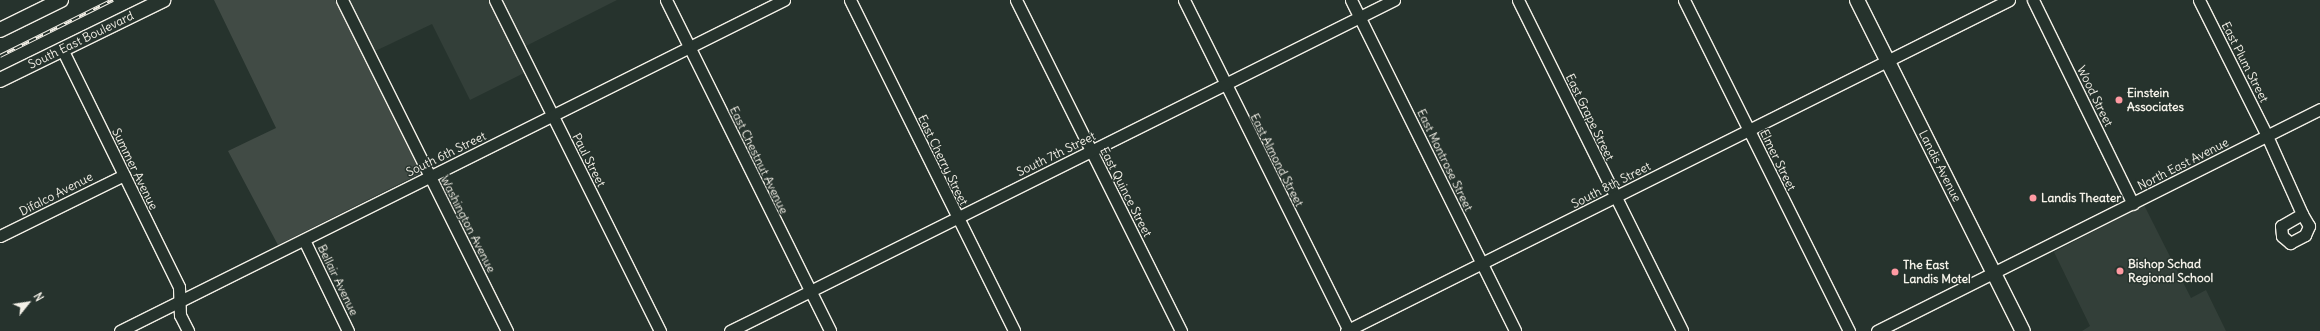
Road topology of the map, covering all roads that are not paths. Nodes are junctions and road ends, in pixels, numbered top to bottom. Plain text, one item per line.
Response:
1 (61, 0) edge
2 (163, 0) edge
3 (342, 0) edge
4 (495, 0) edge
5 (666, 0) edge
6 (784, 0) edge
7 (850, 0) edge
8 (1016, 0) edge
9 (1184, 0) edge
10 (1351, 0) edge
11 (1394, 0) edge
12 (1518, 0) edge
13 (1684, 0) edge
14 (1858, 0) edge
15 (2009, 0) edge
16 (2033, 0) edge
17 (2199, 0) edge
18 (1360, 18) junction
19 (0, 30) edge
20 (688, 46) junction
21 (62, 49) junction
22 (1888, 61) junction
23 (0, 80) edge
24 (1225, 84) junction
25 (2320, 110) edge
26 (552, 116) junction
27 (1749, 130) junction
28 (2267, 136) junction
29 (1091, 152) junction
30 (124, 175) junction
31 (430, 176) junction
32 (1615, 197) junction
33 (2133, 204) junction
34 (2302, 214) dead end
35 (958, 218) junction
36 (0, 236) edge
37 (304, 240) junction
38 (1482, 263) junction
39 (1994, 274) junction
40 (810, 290) junction
41 (180, 301) junction
42 (120, 331) edge
43 (188, 331) edge
44 (348, 331) edge
45 (507, 331) edge
46 (660, 331) edge
47 (730, 331) edge
48 (830, 331) edge
49 (1014, 331) edge
50 (1181, 331) edge
51 (1347, 331) edge
52 (1516, 331) edge
53 (1682, 331) edge
54 (1849, 331) edge
55 (1877, 331) edge
56 (2023, 331) edge

1 - 19 main road
2 - 21 main road, South East Boulevard
3 - 31 street, Washington Avenue
4 - 26 street, Paul Street
5 - 20 street, East Chestnut Avenue
6 - 20 street, South 6th Street
7 - 35 street, East Cherry Street
8 - 29 street, East Quince Street
9 - 24 street, East Almond Street
10 - 18 street, East Montrose Street
11 - 18 street, South 7th Street
12 - 32 street, East Grape Street
13 - 27 street, Elmer Street
14 - 22 main road, Landis Avenue
15 - 22 street, South 8th Street
16 - 33 street, Wood Street
17 - 28 street, East Plum Street
18 - 24 street, South 7th Street
18 - 38 street, East Montrose Street
20 - 26 street, South 6th Street
20 - 40 street, East Chestnut Avenue
21 - 23 main road, South East Boulevard
21 - 30 street, Summer Avenue
22 - 27 street, South 8th Street
22 - 39 main road, Landis Avenue
24 - 29 street, South 7th Street
24 - 51 street, East Almond Street
25 - 28 street, North East Avenue
26 - 31 street, South 6th Street
26 - 46 street, Paul Street
27 - 32 street, South 8th Street
27 - 54 street, Elmer Street
28 - 33 street, North East Avenue
28 - 34 street, East Plum Street
29 - 35 street, South 7th Street
29 - 50 street, East Quince Street
30 - 36 street, Difalco Avenue
30 - 41 street, Summer Avenue
31 - 37 street, South 6th Street
31 - 45 street, Washington Avenue
32 - 38 street, South 8th Street
32 - 53 street, East Grape Street
33 - 39 street, North East Avenue
35 - 40 street, South 7th Street
35 - 49 street, East Cherry Street
37 - 41 street, South 6th Street
37 - 44 street, Bellair Avenue
38 - 51 street, South 8th Street
38 - 52 street, East Montrose Street
39 - 55 street, North East Avenue
39 - 56 main road, Landis Avenue
40 - 47 street, South 7th Street
40 - 48 street, East Chestnut Avenue
41 - 42 street, South 6th Street
41 - 43 street, Summer Avenue

